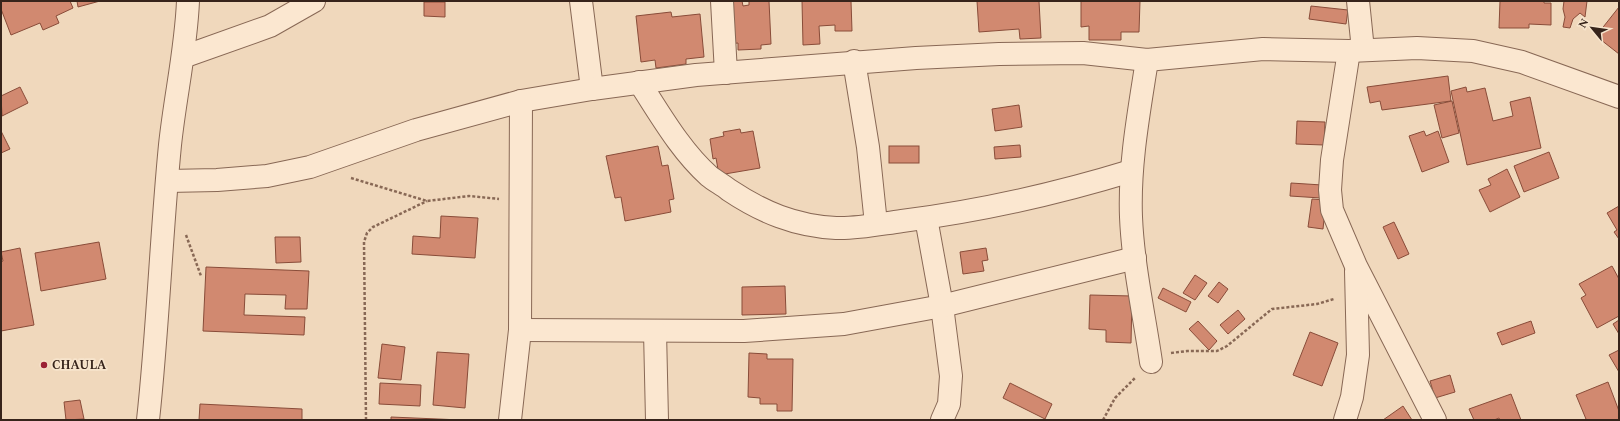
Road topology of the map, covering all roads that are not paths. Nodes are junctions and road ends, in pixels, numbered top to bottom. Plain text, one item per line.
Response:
1 (188, 1) edge
2 (314, 1) edge
3 (581, 1) edge
4 (722, 1) edge
5 (1358, 1) edge
6 (1356, 51) junction
7 (183, 57) junction
8 (1147, 60) junction
9 (854, 61) junction
10 (726, 73) junction
11 (639, 82) junction
12 (592, 89) junction
13 (1619, 97) edge
14 (521, 101) junction
15 (1131, 171) junction
16 (168, 181) junction
17 (926, 218) junction
18 (876, 224) junction
19 (1134, 258) junction
20 (1356, 266) junction
21 (942, 306) junction
22 (520, 330) junction
23 (655, 331) junction
24 (1151, 362) road end
25 (148, 420) edge
26 (510, 420) edge
27 (657, 420) edge
28 (942, 420) edge
29 (1345, 420) edge
30 (1435, 420) edge

1 - 7 street
2 - 7 street
3 - 12 street
4 - 10 street
5 - 6 street
6 - 8 street
6 - 13 street
6 - 20 street
7 - 16 street
8 - 9 street
8 - 15 street
9 - 10 street
9 - 18 street
10 - 11 street
11 - 12 street
11 - 18 street
12 - 14 street
14 - 16 street
14 - 22 street
15 - 17 street
15 - 19 street
16 - 25 street
17 - 18 street
17 - 21 street
19 - 21 street
19 - 24 street
20 - 29 street
20 - 30 street
21 - 23 street
21 - 28 street
22 - 23 street
22 - 26 street
23 - 27 street

